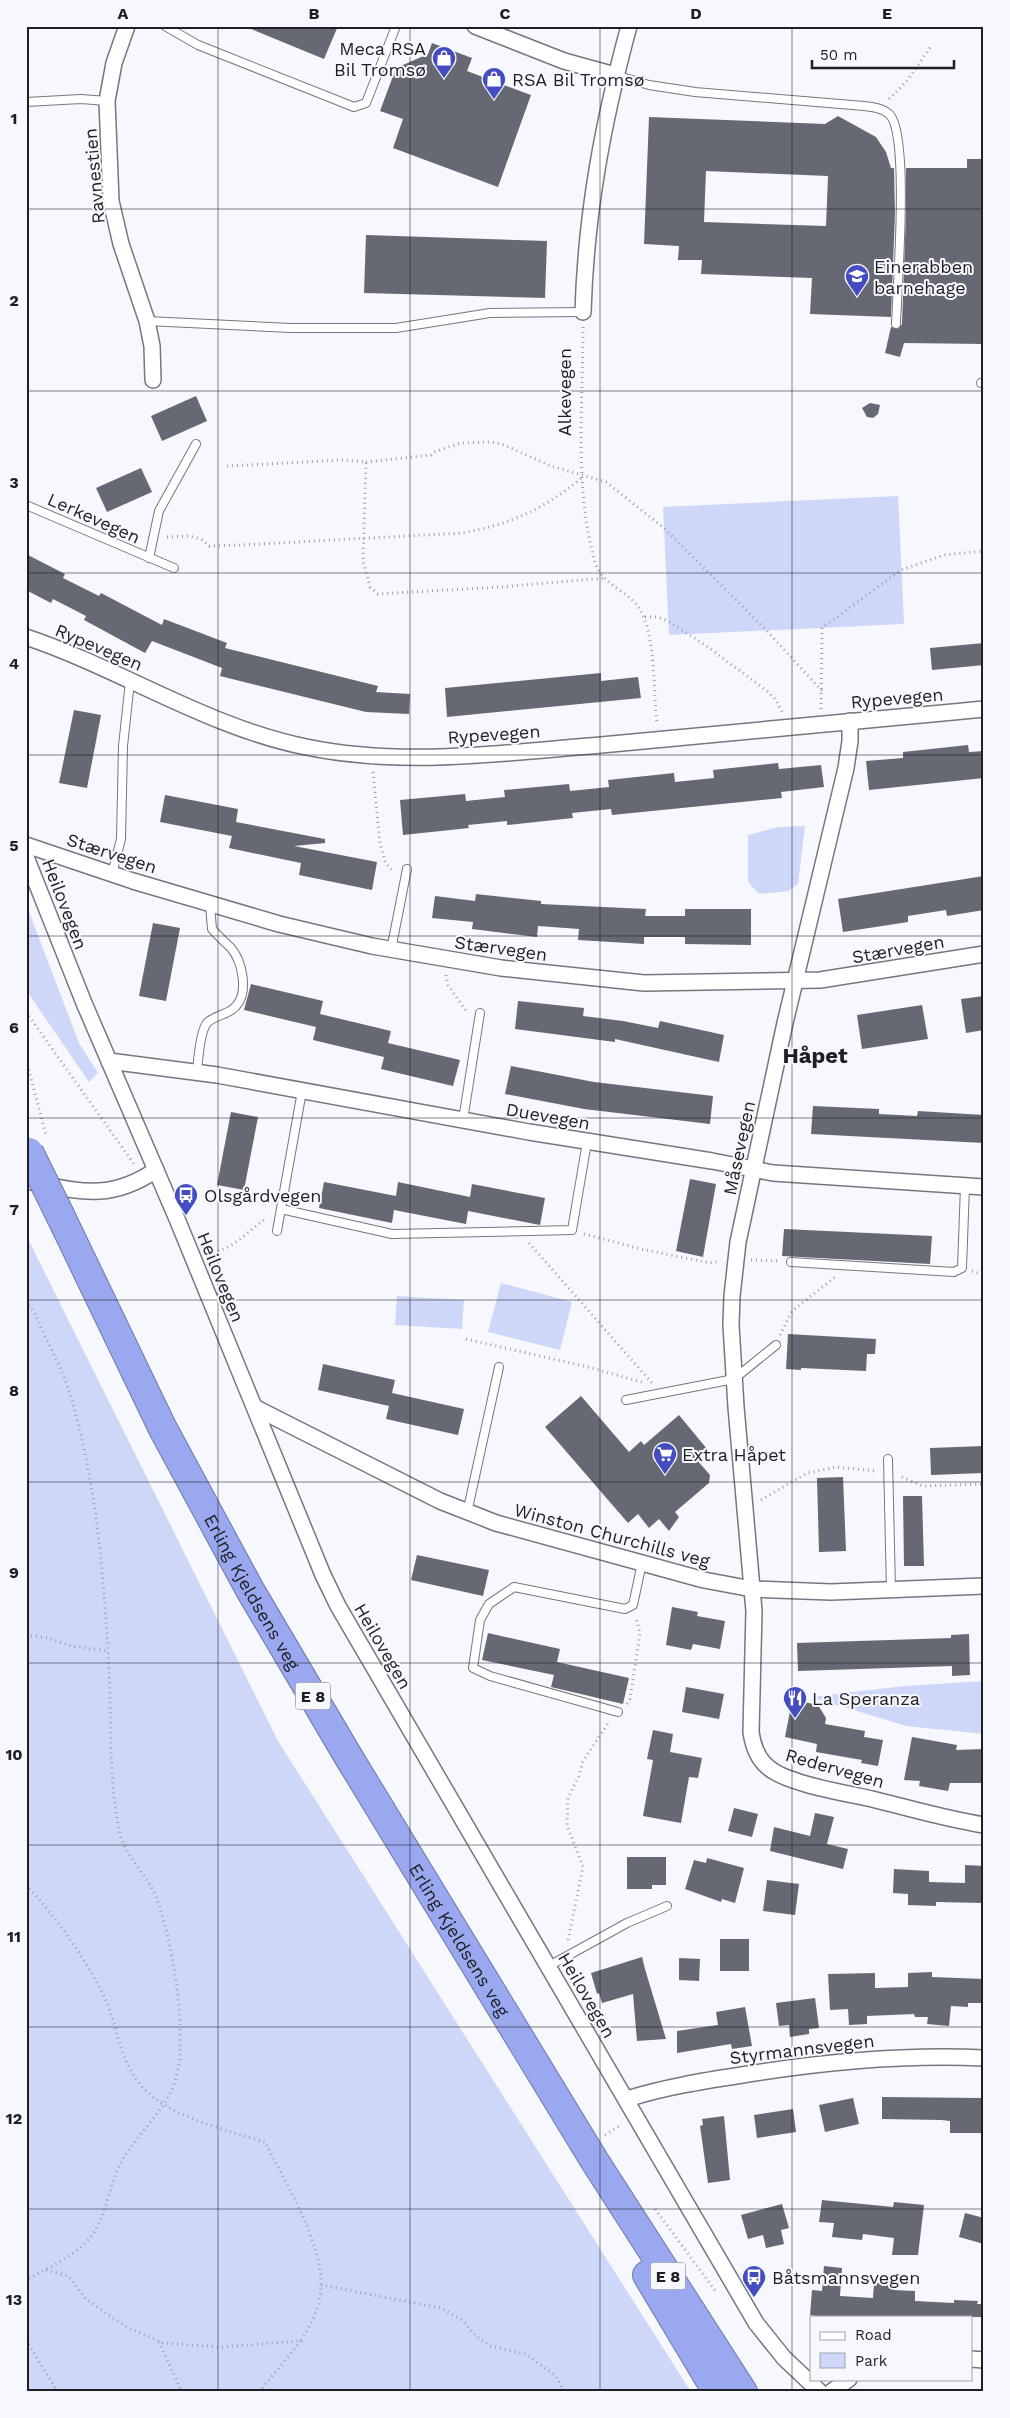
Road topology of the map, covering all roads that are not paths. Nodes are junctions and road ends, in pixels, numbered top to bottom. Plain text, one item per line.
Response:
1 (128, 26) edge
2 (165, 26) edge
3 (396, 26) edge
4 (476, 26) edge
5 (629, 26) edge
6 (615, 75) junction
7 (107, 101) junction
8 (26, 102) edge
9 (583, 312) joint
10 (147, 321) junction
11 (896, 324) dead end
12 (153, 380) dead end
13 (196, 444) dead end
14 (26, 505) edge
15 (149, 558) junction
16 (174, 568) dead end
17 (26, 637) edge
18 (130, 681) junction
19 (984, 709) edge
20 (850, 721) junction
21 (26, 845) edge
22 (26, 858) edge
23 (407, 869) dead end
24 (112, 874) junction
25 (210, 904) junction
26 (391, 950) junction
27 (984, 954) edge
28 (795, 981) junction
29 (480, 1013) dead end
30 (109, 1061) junction
31 (196, 1072) junction
32 (302, 1090) junction
33 (463, 1120) junction
34 (587, 1142) junction
35 (34, 1146) edge
36 (754, 1168) junction
37 (152, 1173) junction
38 (26, 1181) edge
39 (965, 1186) junction
40 (984, 1187) edge
41 (281, 1209) junction
42 (277, 1231) dead end
43 (791, 1262) road end
44 (776, 1345) road end
45 (500, 1368) dead end
46 (734, 1379) junction
47 (626, 1400) dead end
48 (256, 1408) junction
49 (888, 1460) dead end
50 (467, 1513) junction
51 (642, 1563) junction
52 (984, 1586) edge
53 (752, 1589) junction
54 (891, 1590) junction
55 (618, 1712) road end
56 (984, 1825) edge
57 (667, 1906) dead end
58 (549, 1966) junction
59 (984, 2058) edge
60 (627, 2099) junction
61 (601, 2151) junction
62 (848, 2380) edge
63 (717, 2392) edge
64 (743, 2392) edge
65 (820, 2392) edge
66 (831, 2392) edge

1 - 7 street, Ravnestien
2 - 3 lane
4 - 6 street
5 - 6 street
6 - 9 street
6 - 11 lane
7 - 8 lane
7 - 10 street, Ravnestien
9 - 10 lane
10 - 12 street, Ravnestien
13 - 15 lane, Lerkevegen
14 - 15 lane, Lerkevegen
15 - 16 lane, Lerkevegen
17 - 18 street, Rypevegen
18 - 20 street, Rypevegen
18 - 24 lane
19 - 20 street, Rypevegen
20 - 28 street, Måsevegen
21 - 24 street, Stærvegen
22 - 30 street, Heilovegen
23 - 26 lane
24 - 25 street, Stærvegen
25 - 26 street, Stærvegen
25 - 31 lane
26 - 28 street, Stærvegen
27 - 28 street, Stærvegen
28 - 36 street, Måsevegen
29 - 33 lane
30 - 31 street, Duevegen
30 - 37 street, Heilovegen
31 - 32 street, Duevegen
32 - 33 street, Duevegen
32 - 41 lane
33 - 34 street, Duevegen
34 - 36 street, Duevegen
34 - 41 lane
35 - 61 highway, Erling Kjeldsens veg / E 8, bridge
36 - 39 street, Duevegen
36 - 46 street, Måsevegen
37 - 38 street
37 - 48 street, Heilovegen
39 - 40 street, Duevegen
39 - 43 lane
41 - 42 lane
44 - 46 lane
45 - 50 lane
46 - 47 lane
46 - 53 street, Måsevegen
48 - 50 street, Winston Churchills veg
48 - 58 street, Heilovegen
49 - 54 lane
50 - 51 street, Winston Churchills veg
51 - 53 street, Winston Churchills veg
51 - 55 lane
52 - 54 street, Winston Churchills veg
53 - 54 street, Winston Churchills veg
53 - 56 street, Redervegen
57 - 58 lane
58 - 60 street, Heilovegen
59 - 60 street, Styrmannsvegen
60 - 65 street, Heilovegen
61 - 63 highway, Erling Kjeldsens veg / E 8
61 - 64 highway, Erling Kjeldsens veg / E 8
62 - 66 street

